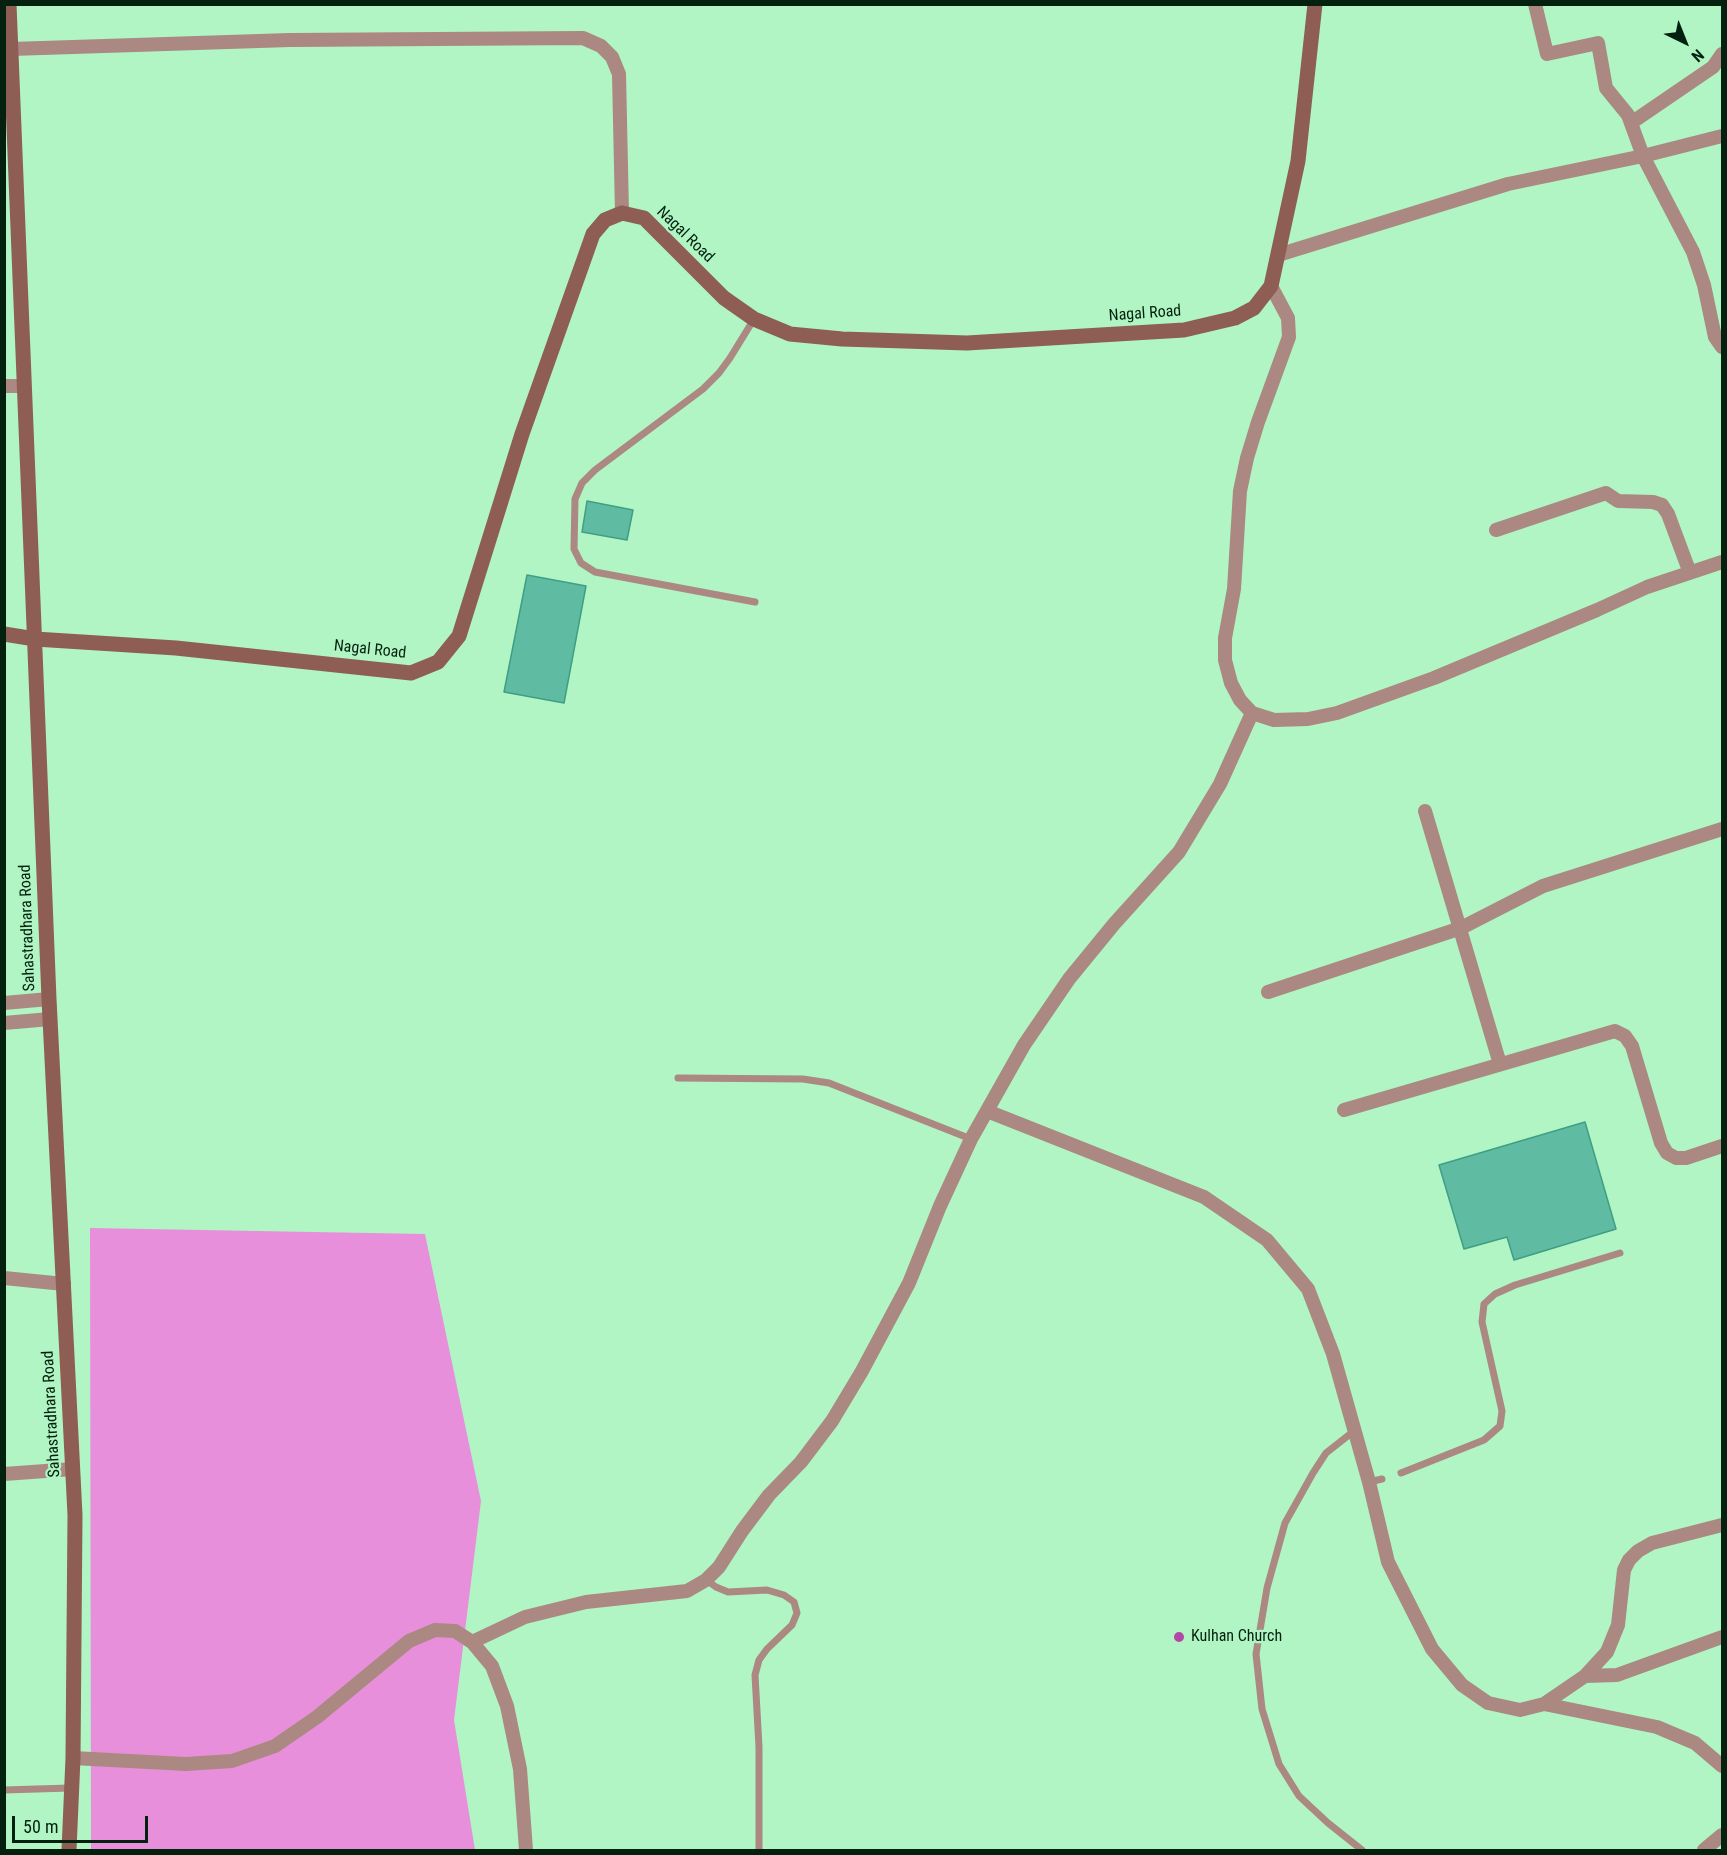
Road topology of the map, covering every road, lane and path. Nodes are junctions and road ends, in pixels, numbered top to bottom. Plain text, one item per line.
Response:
1 (9, 4) edge
2 (1315, 4) edge
3 (1535, 4) edge
4 (8, 40) edge
5 (1722, 54) edge
6 (1631, 123) junction
7 (1722, 136) edge
8 (1643, 156) junction
9 (10, 172) edge
10 (622, 213) junction
11 (1278, 255) junction
12 (1271, 286) junction
13 (753, 319) junction
14 (1722, 347) edge
15 (4, 386) edge
16 (24, 386) junction
17 (1496, 531) dead end
18 (1722, 562) edge
19 (1690, 573) junction
20 (755, 602) dead end
21 (4, 634) edge
22 (35, 639) junction
23 (1252, 713) junction
24 (1425, 811) dead end
25 (1722, 829) edge
26 (1461, 928) junction
27 (1268, 992) dead end
28 (49, 999) junction
29 (4, 1003) edge
30 (50, 1019) junction
31 (4, 1023) edge
32 (1500, 1064) junction
33 (678, 1078) dead end
34 (1344, 1110) dead end
35 (987, 1112) junction
36 (971, 1139) junction
37 (1722, 1146) edge
38 (1620, 1253) dead end
39 (4, 1278) edge
40 (64, 1284) junction
41 (1354, 1431) junction
42 (73, 1469) junction
43 (1401, 1473) dead end
44 (4, 1474) edge
45 (1722, 1525) edge
46 (706, 1580) junction
47 (1722, 1637) edge
48 (472, 1642) junction
49 (1585, 1676) junction
50 (1544, 1704) junction
51 (73, 1758) junction
52 (1722, 1766) edge
53 (70, 1788) junction
54 (4, 1790) edge
55 (1722, 1835) edge
56 (69, 1851) edge
57 (526, 1851) edge
58 (759, 1851) edge
59 (1362, 1851) edge
60 (1704, 1851) edge

1 - 4 main road, Sahastradhara Road
2 - 11 main road, Nagal Road
3 - 6 street
4 - 9 main road, Sahastradhara Road
4 - 10 street
5 - 6 street
6 - 8 street
7 - 8 street
8 - 11 street
8 - 14 street
9 - 16 main road, Sahastradhara Road
10 - 13 main road, Nagal Road
10 - 22 main road, Nagal Road
11 - 12 main road, Nagal Road
12 - 13 main road, Nagal Road
12 - 23 street
13 - 20 lane
15 - 16 street
16 - 22 main road, Sahastradhara Road
17 - 19 street
18 - 19 street
19 - 23 street
21 - 22 main road, Nagal Road
22 - 28 main road, Sahastradhara Road
23 - 35 street
24 - 26 street
25 - 26 street
26 - 27 street
26 - 32 street
28 - 29 street
28 - 30 main road, Sahastradhara Road
30 - 31 street
30 - 40 main road, Sahastradhara Road
32 - 34 street
32 - 37 street
33 - 36 lane
35 - 36 street
35 - 41 street
36 - 46 street
38 - 43 lane
39 - 40 street
40 - 42 main road, Sahastradhara Road
41 - 50 street
41 - 59 lane
42 - 44 street
42 - 51 main road, Sahastradhara Road
45 - 49 street
46 - 48 street
46 - 58 lane
47 - 49 street
48 - 51 street
48 - 57 street
49 - 50 street
50 - 52 street
51 - 53 main road, Sahastradhara Road
53 - 54 lane
53 - 56 main road, Sahastradhara Road
55 - 60 street

